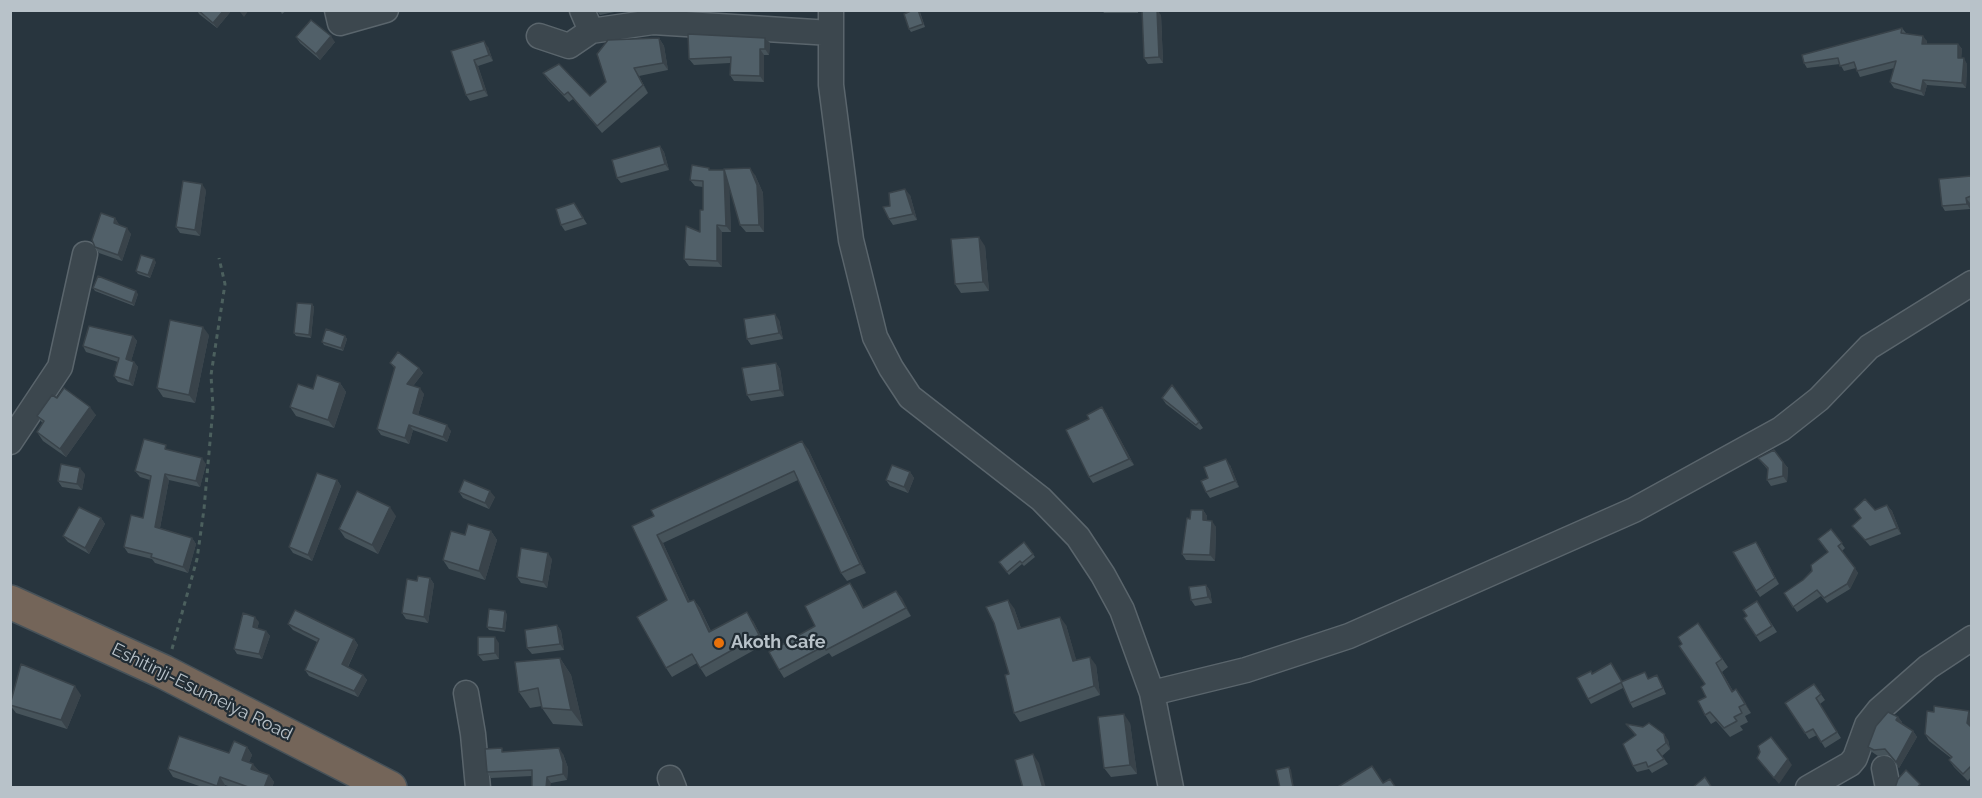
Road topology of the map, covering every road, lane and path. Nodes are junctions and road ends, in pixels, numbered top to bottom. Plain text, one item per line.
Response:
1 (337, 10) edge
2 (386, 10) edge
3 (587, 20) edge
4 (831, 22) edge
5 (539, 36) dead end
6 (85, 254) dead end
7 (219, 258) dead end
8 (1971, 283) edge
9 (10, 442) edge
10 (10, 603) edge
11 (1971, 638) edge
12 (164, 672) junction
13 (466, 693) dead end
14 (1152, 693) junction
15 (390, 788) edge
16 (478, 788) edge
17 (1171, 788) edge
18 (1808, 788) edge

1 - 2 street
3 - 4 street
3 - 5 street
4 - 14 street
6 - 9 street
7 - 12 path
8 - 14 street
10 - 12 highway, Eshitinji-Esumeiya Road
11 - 18 street
12 - 15 highway, Eshitinji-Esumeiya Road
13 - 16 street
14 - 17 street

